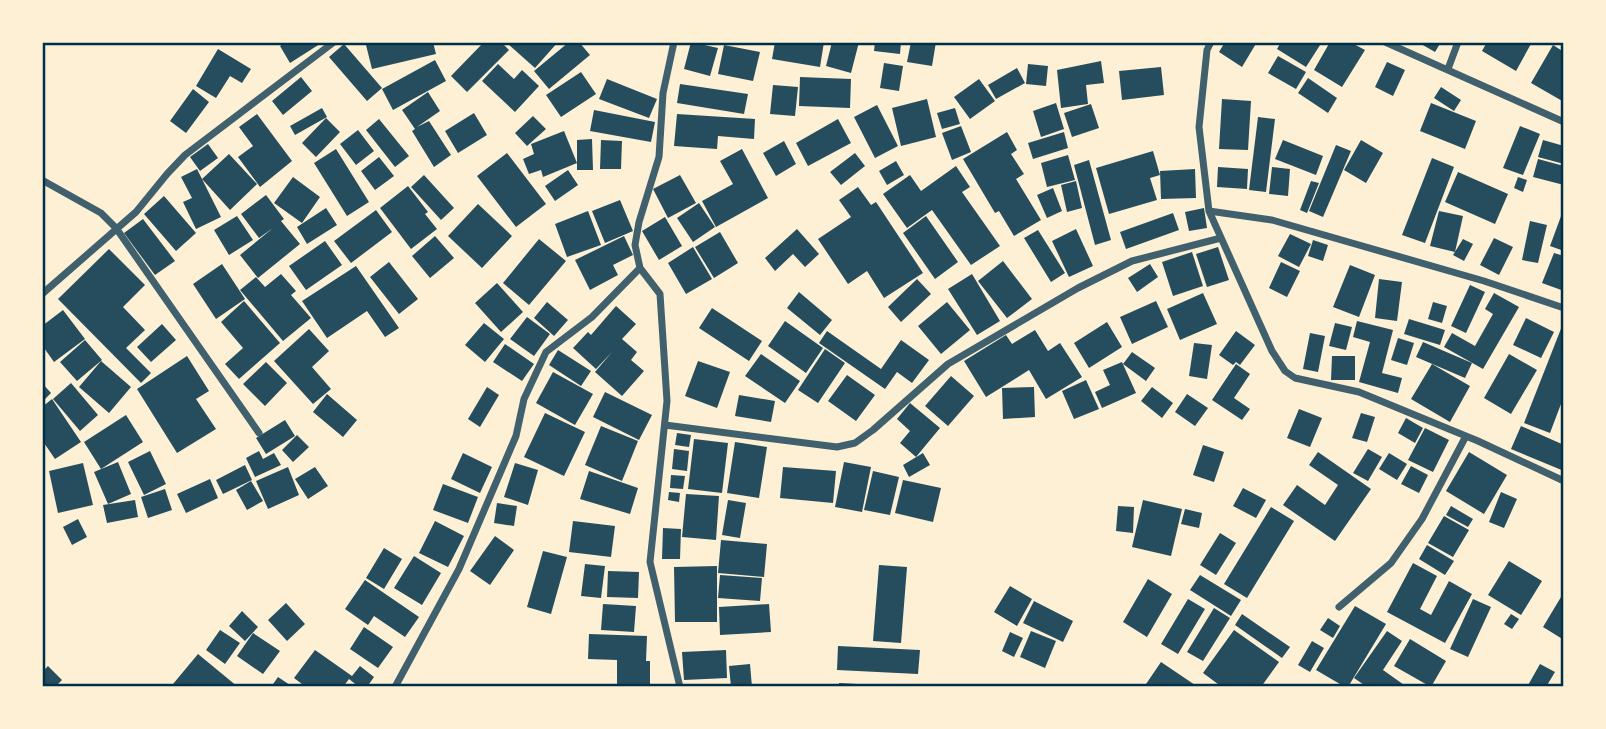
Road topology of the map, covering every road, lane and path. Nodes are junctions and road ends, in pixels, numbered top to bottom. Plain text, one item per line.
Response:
1 (334, 42) edge
2 (674, 42) edge
3 (1211, 42) edge
4 (1385, 42) edge
5 (1458, 42) edge
6 (1448, 69) junction
7 (1564, 122) edge
8 (42, 180) edge
9 (1209, 211) junction
10 (116, 228) junction
11 (1221, 238) junction
12 (640, 268) junction
13 (42, 294) edge
14 (1564, 308) edge
15 (665, 425) junction
16 (259, 433) dead end
17 (1466, 436) junction
18 (1564, 481) edge
19 (1339, 607) dead end
20 (395, 687) edge
21 (680, 687) edge

1 - 10 street
2 - 12 street
3 - 9 street
4 - 6 street
5 - 6 street
6 - 7 street
8 - 10 street
9 - 11 street
9 - 14 street
10 - 13 street
10 - 16 street
11 - 15 street
11 - 17 street
12 - 15 street
12 - 20 street
15 - 21 street
17 - 18 street
17 - 19 street

